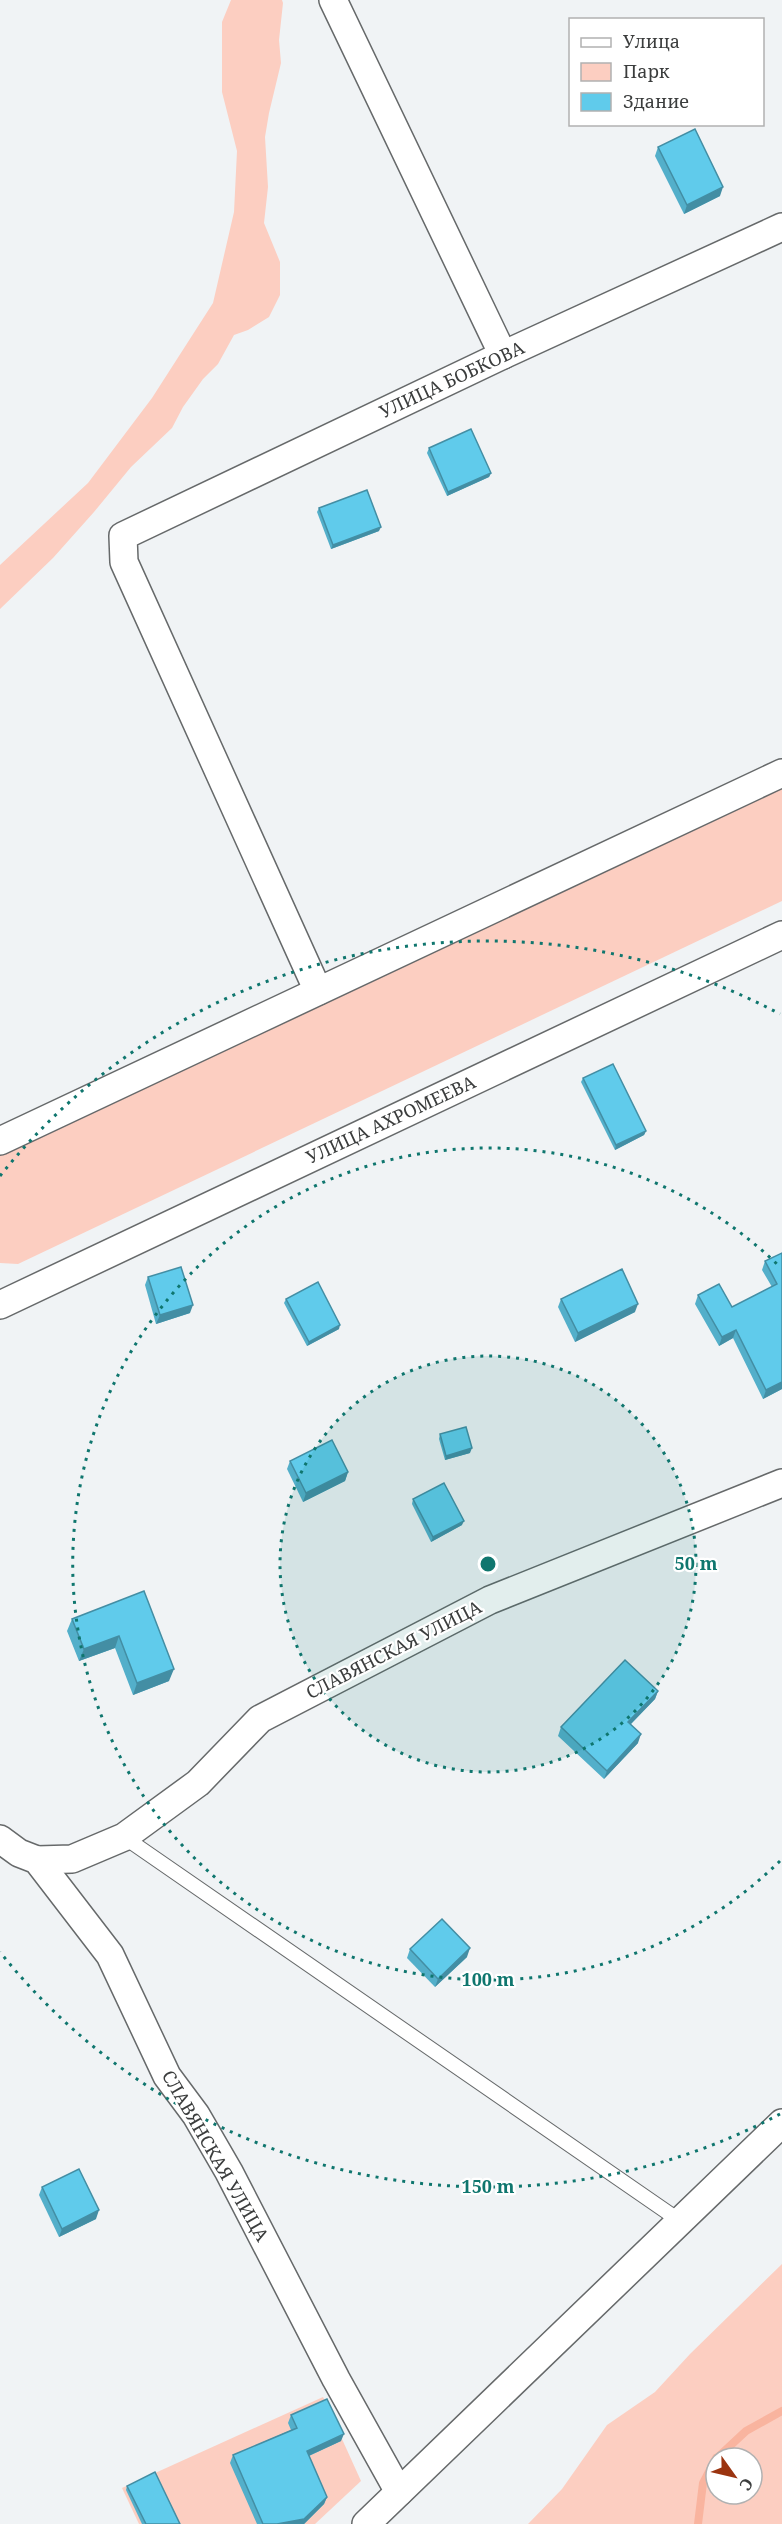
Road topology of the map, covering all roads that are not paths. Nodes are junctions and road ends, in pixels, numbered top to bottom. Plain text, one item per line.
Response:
1 (333, 0) edge
2 (782, 226) edge
3 (503, 355) junction
4 (782, 773) edge
5 (782, 935) edge
6 (318, 991) junction
7 (0, 1141) edge
8 (0, 1305) edge
9 (782, 1483) edge
10 (124, 1837) junction
11 (0, 1839) edge
12 (37, 1860) junction
13 (782, 2123) edge
14 (680, 2221) junction
15 (399, 2492) junction
16 (366, 2524) edge

1 - 3 street
2 - 3 street, УЛИЦА БОБКОВА
3 - 6 street, УЛИЦА БОБКОВА
4 - 6 street
5 - 8 street, УЛИЦА АХРОМЕЕВА
6 - 7 street
9 - 10 street, СЛАВЯНСКАЯ УЛИЦА
10 - 12 street, СЛАВЯНСКАЯ УЛИЦА
10 - 14 lane
11 - 12 street, СЛАВЯНСКАЯ УЛИЦА
12 - 15 street, СЛАВЯНСКАЯ УЛИЦА
13 - 14 street
14 - 15 street
15 - 16 street

